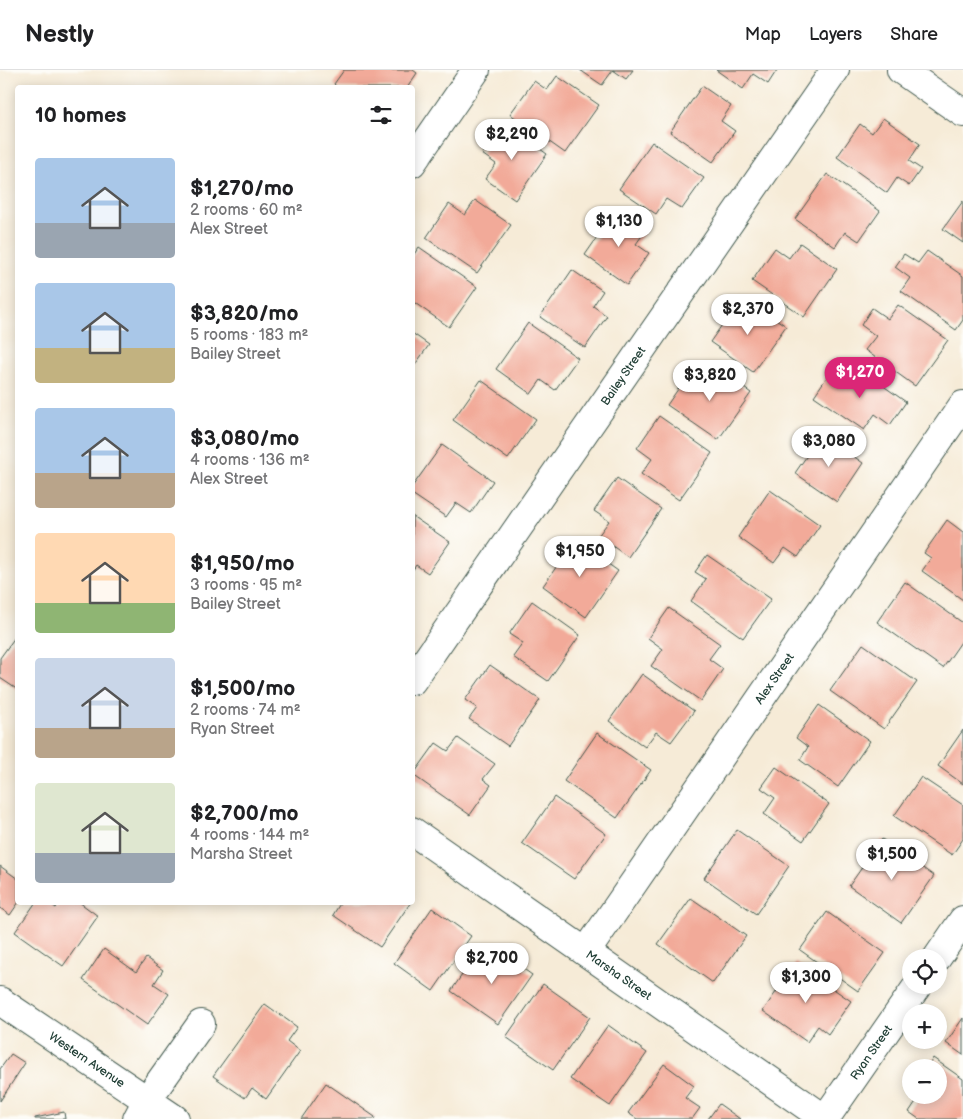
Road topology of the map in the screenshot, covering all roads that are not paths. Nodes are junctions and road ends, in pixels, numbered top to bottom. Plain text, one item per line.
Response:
1 (476, 70) edge
2 (835, 70) edge
3 (901, 70) edge
4 (963, 113) edge
5 (415, 159) edge
6 (963, 405) edge
7 (415, 677) edge
8 (415, 834) edge
9 (963, 920) edge
10 (943, 949) edge
11 (586, 952) junction
12 (912, 994) edge
13 (0, 1001) edge
14 (201, 1024) dead end
15 (142, 1109) edge
16 (175, 1119) edge
17 (825, 1119) edge

1 - 5 street
2 - 7 street, Bailey Street
3 - 4 street
6 - 11 street, Alex Street
8 - 11 street, Marsha Street
9 - 10 street
11 - 17 street, Marsha Street
12 - 17 street, Ryan Street
13 - 15 street, Western Avenue
14 - 15 street
15 - 16 street, Western Avenue

